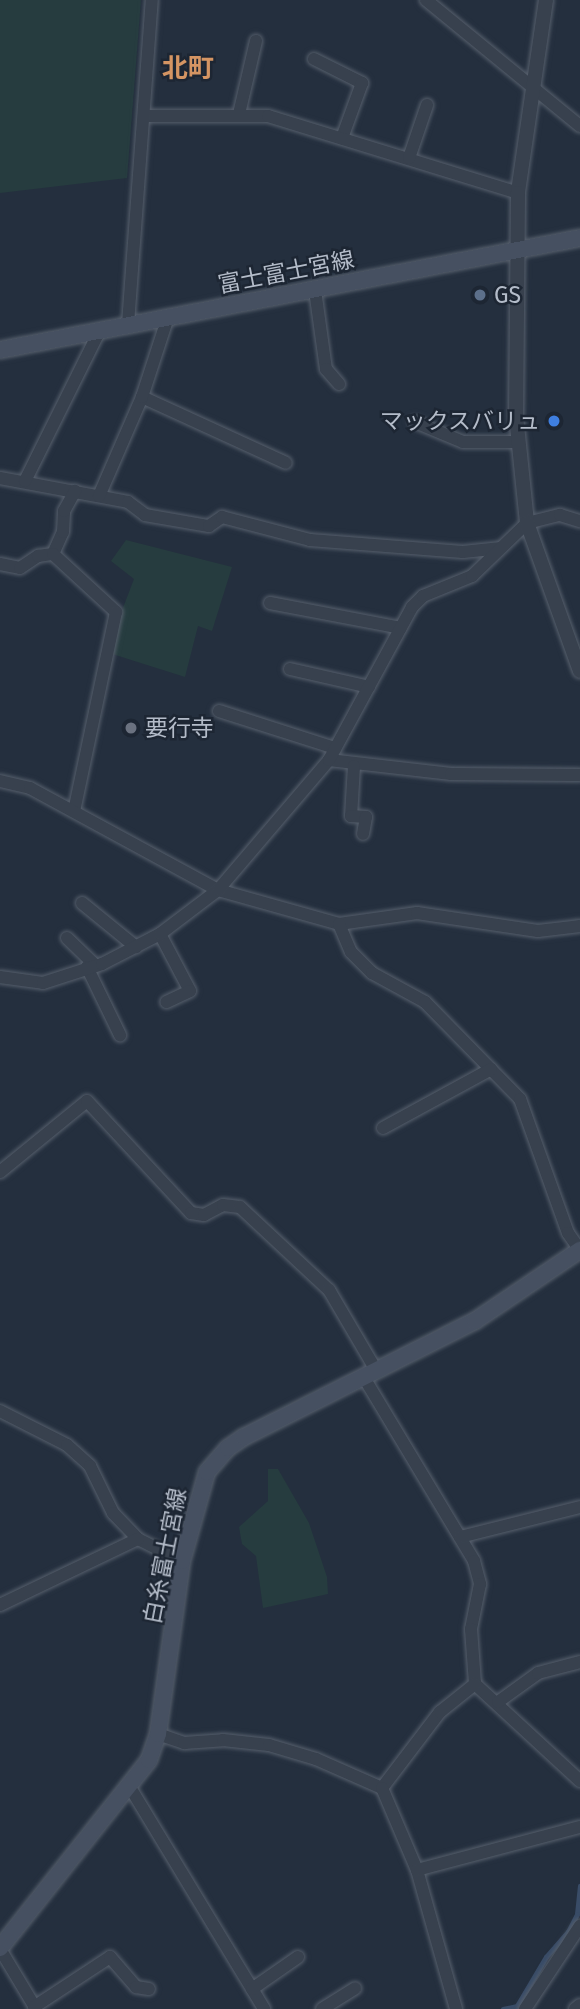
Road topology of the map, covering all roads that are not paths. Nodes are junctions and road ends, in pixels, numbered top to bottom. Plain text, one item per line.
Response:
1 (152, 0) edge
2 (425, 0) edge
3 (546, 0) edge
4 (256, 41) dead end
5 (314, 59) dead end
6 (533, 90) junction
7 (427, 105) dead end
8 (239, 114) junction
9 (146, 116) junction
10 (580, 126) edge
11 (342, 138) junction
12 (409, 158) junction
13 (518, 193) junction
14 (580, 238) edge
15 (517, 251) junction
16 (315, 290) junction
17 (167, 317) junction
18 (128, 324) junction
19 (99, 332) junction
20 (0, 350) edge
21 (339, 384) dead end
22 (142, 397) junction
23 (415, 422) dead end
24 (519, 442) junction
25 (286, 463) dead end
26 (0, 478) edge
27 (25, 481) junction
28 (75, 491) junction
29 (99, 496) junction
30 (580, 521) edge
31 (527, 523) junction
32 (499, 548) junction
33 (53, 554) junction
34 (0, 564) edge
35 (270, 603) dead end
36 (401, 628) junction
37 (290, 669) dead end
38 (580, 671) edge
39 (369, 687) junction
40 (219, 710) dead end
41 (335, 748) junction
42 (328, 760) junction
43 (354, 766) junction
44 (580, 775) edge
45 (0, 780) edge
46 (74, 811) junction
47 (363, 834) dead end
48 (218, 890) junction
49 (82, 903) dead end
50 (339, 924) junction
51 (580, 926) edge
52 (160, 934) junction
53 (67, 938) dead end
54 (136, 947) junction
55 (91, 966) junction
56 (0, 977) edge
57 (166, 1002) dead end
58 (120, 1035) dead end
59 (491, 1069) junction
60 (383, 1128) dead end
61 (0, 1172) edge
62 (580, 1250) edge
63 (369, 1373) junction
64 (0, 1412) edge
65 (580, 1507) edge
66 (460, 1537) junction
67 (138, 1539) junction
68 (182, 1561) junction
69 (0, 1605) edge
70 (580, 1662) edge
71 (475, 1684) junction
72 (498, 1702) junction
73 (158, 1734) junction
74 (577, 1780) edge
75 (131, 1788) junction
76 (382, 1788) junction
77 (579, 1827) edge
78 (417, 1870) junction
79 (580, 1926) edge
80 (0, 1948) edge
81 (298, 1956) dead end
82 (355, 1988) dead end
83 (149, 1989) dead end
84 (252, 1989) junction
85 (580, 2005) edge
86 (35, 2008) edge
87 (264, 2009) edge
88 (322, 2009) edge
89 (456, 2009) edge
90 (525, 2009) edge
91 (575, 2009) edge

1 - 9 street
2 - 6 street
3 - 6 street
4 - 8 street
5 - 11 street
6 - 10 street
6 - 13 street
7 - 12 street
8 - 9 street
8 - 11 street
9 - 18 street
11 - 12 street
12 - 13 street
13 - 15 street
14 - 15 main road, 富士富士宮線
15 - 16 main road, 富士富士宮線
15 - 24 street
16 - 17 main road, 富士富士宮線
16 - 21 street
17 - 18 main road, 富士富士宮線
17 - 22 street
18 - 19 main road, 富士富士宮線
19 - 20 main road, 富士富士宮線
19 - 27 street
22 - 25 street
22 - 29 street
23 - 24 street
24 - 31 street
26 - 27 street
27 - 28 street
28 - 29 street
28 - 33 street
29 - 32 street
30 - 31 street
31 - 32 street
31 - 38 street
32 - 36 street
33 - 34 street
33 - 46 street
35 - 36 street
36 - 39 street
37 - 39 street
39 - 41 street
40 - 41 street
41 - 42 street
42 - 43 street
42 - 48 street
43 - 44 street
43 - 47 street
45 - 46 street
46 - 48 street
48 - 50 street
48 - 52 street
49 - 54 street
50 - 51 street
50 - 59 street
52 - 54 street
52 - 57 street
53 - 55 street
54 - 55 street
55 - 56 street
55 - 58 street
59 - 60 street
59 - 62 street
61 - 63 street
62 - 63 main road, 白糸富士宮線
63 - 66 street
63 - 68 main road, 白糸富士宮線
64 - 67 street
65 - 66 street
66 - 71 street
67 - 68 street
67 - 69 street
68 - 73 main road, 白糸富士宮線
70 - 72 street
71 - 72 street
71 - 76 street
72 - 74 street
73 - 75 main road, 白糸富士宮線
73 - 76 street
75 - 80 main road, 白糸富士宮線
75 - 84 street
76 - 78 street
77 - 78 street
78 - 89 street
79 - 90 street
80 - 86 street
81 - 84 street
82 - 88 street
83 - 86 street
84 - 87 street
85 - 91 street

